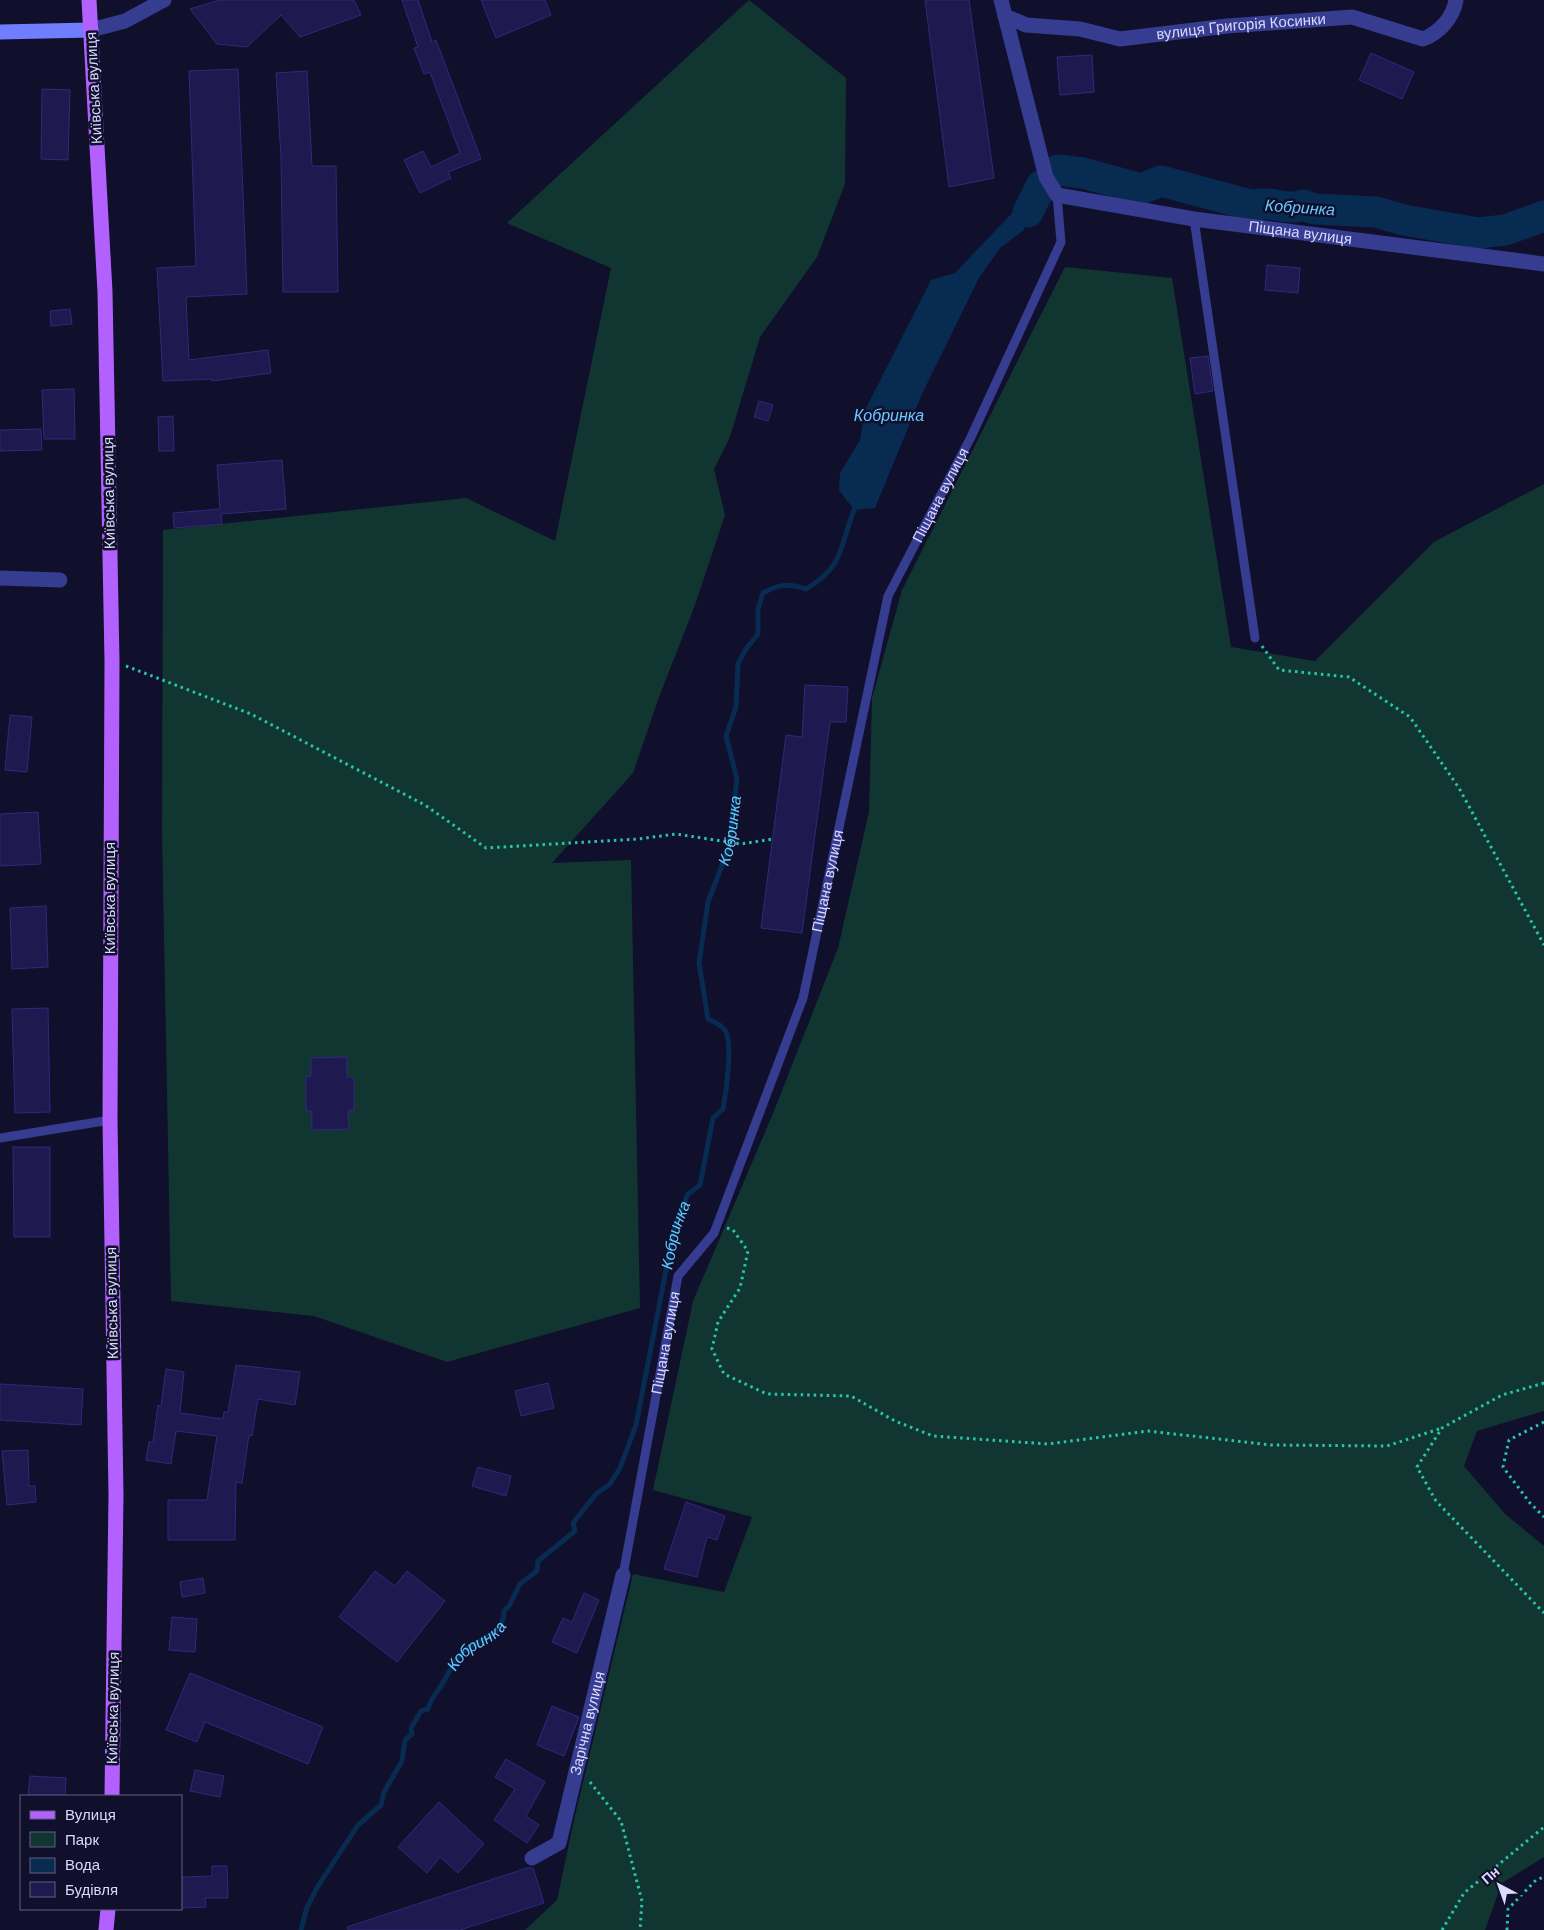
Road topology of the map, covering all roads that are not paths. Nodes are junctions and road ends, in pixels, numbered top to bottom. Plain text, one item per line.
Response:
1 (90, 0) edge
2 (164, 0) edge
3 (1001, 0) edge
4 (1456, 0) edge
5 (1005, 16) junction
6 (91, 30) junction
7 (0, 32) edge
8 (1057, 195) junction
9 (1194, 219) junction
10 (1544, 264) edge
11 (0, 578) edge
12 (60, 580) dead end
13 (1255, 638) road end
14 (110, 1120) junction
15 (0, 1138) edge
16 (623, 1575) joint
17 (112, 1795) edge
18 (532, 1858) dead end
19 (108, 1910) edge
20 (106, 1930) edge

1 - 6 main road, Київська вулиця
2 - 6 street
3 - 5 street, Піщана вулиця
4 - 5 street, вулиця Григорія Косинки
5 - 8 street, Піщана вулиця
6 - 7 main road
6 - 14 main road, Київська вулиця
8 - 9 street, Піщана вулиця
8 - 16 lane, Піщана вулиця
9 - 10 street, Піщана вулиця
9 - 13 lane
11 - 12 street
14 - 15 lane
14 - 17 main road, Київська вулиця
16 - 18 street, Зарічна вулиця
19 - 20 main road

